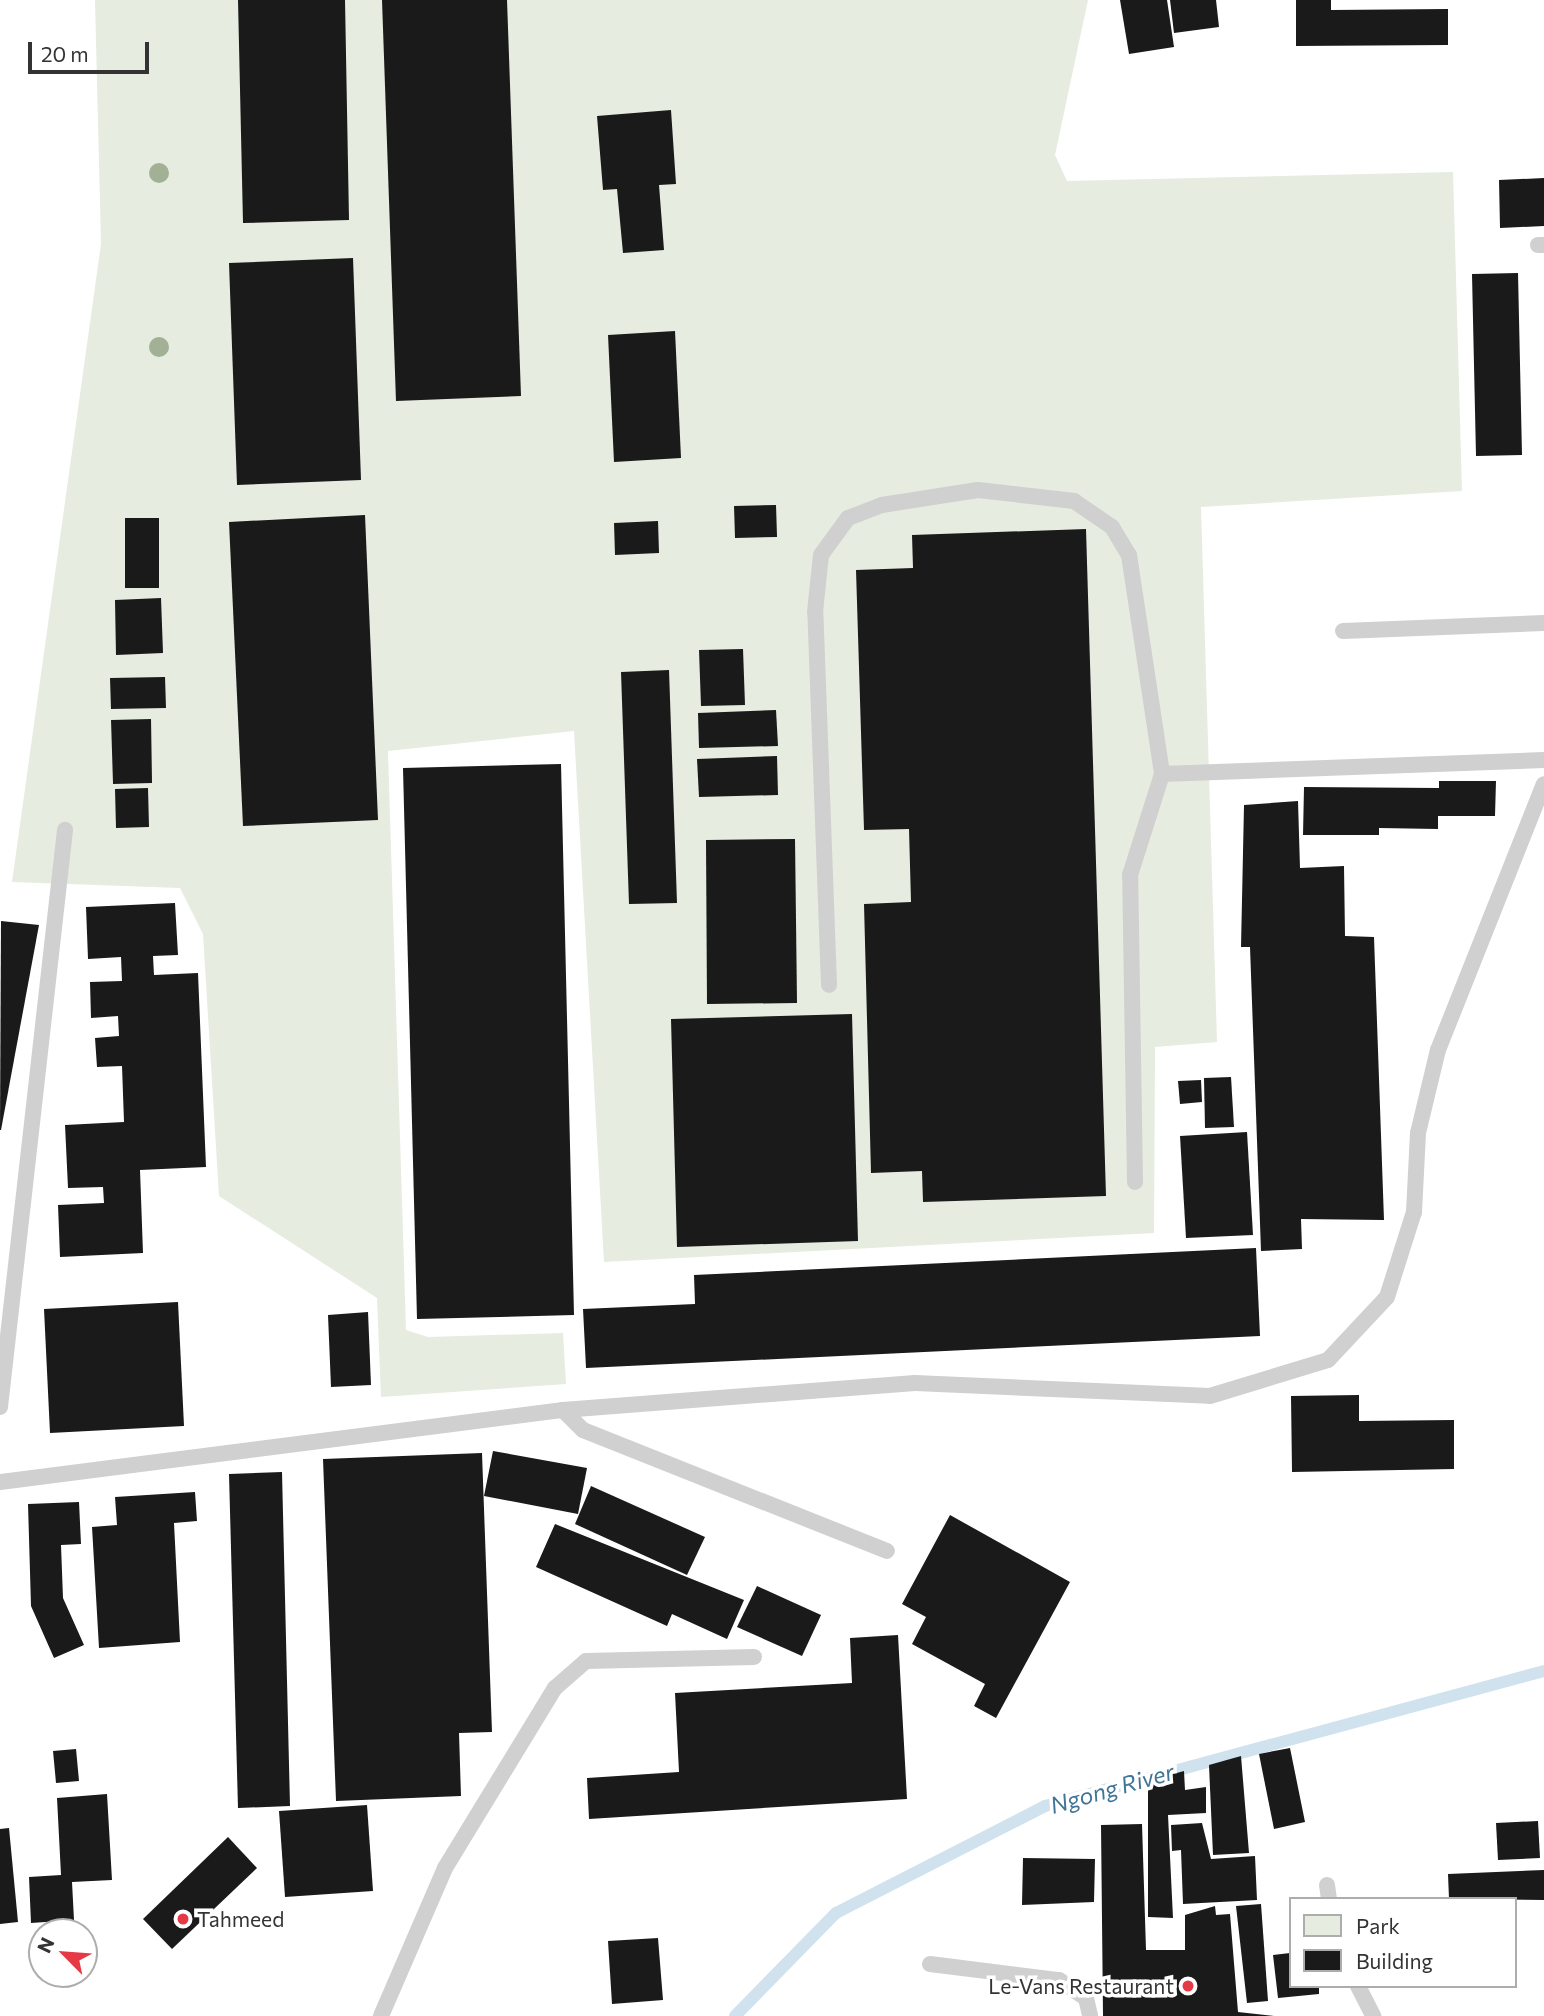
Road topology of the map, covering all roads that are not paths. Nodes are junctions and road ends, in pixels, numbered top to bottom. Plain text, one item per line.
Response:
1 (1544, 623) edge
2 (1343, 631) dead end
3 (1544, 760) edge
4 (1162, 774) junction
5 (1544, 784) edge
6 (65, 830) dead end
7 (830, 985) dead end
8 (1135, 1182) dead end
9 (0, 1407) edge
10 (562, 1410) junction
11 (0, 1482) edge
12 (887, 1551) dead end
13 (754, 1657) dead end
14 (930, 1964) dead end
15 (1359, 1988) edge
16 (381, 2016) edge
17 (1090, 2016) edge
18 (1373, 2016) edge

1 - 2 lane
3 - 4 lane
4 - 7 lane
4 - 8 lane
5 - 10 lane
6 - 9 lane
10 - 11 lane
10 - 12 lane
13 - 16 lane
14 - 17 lane
15 - 18 lane

